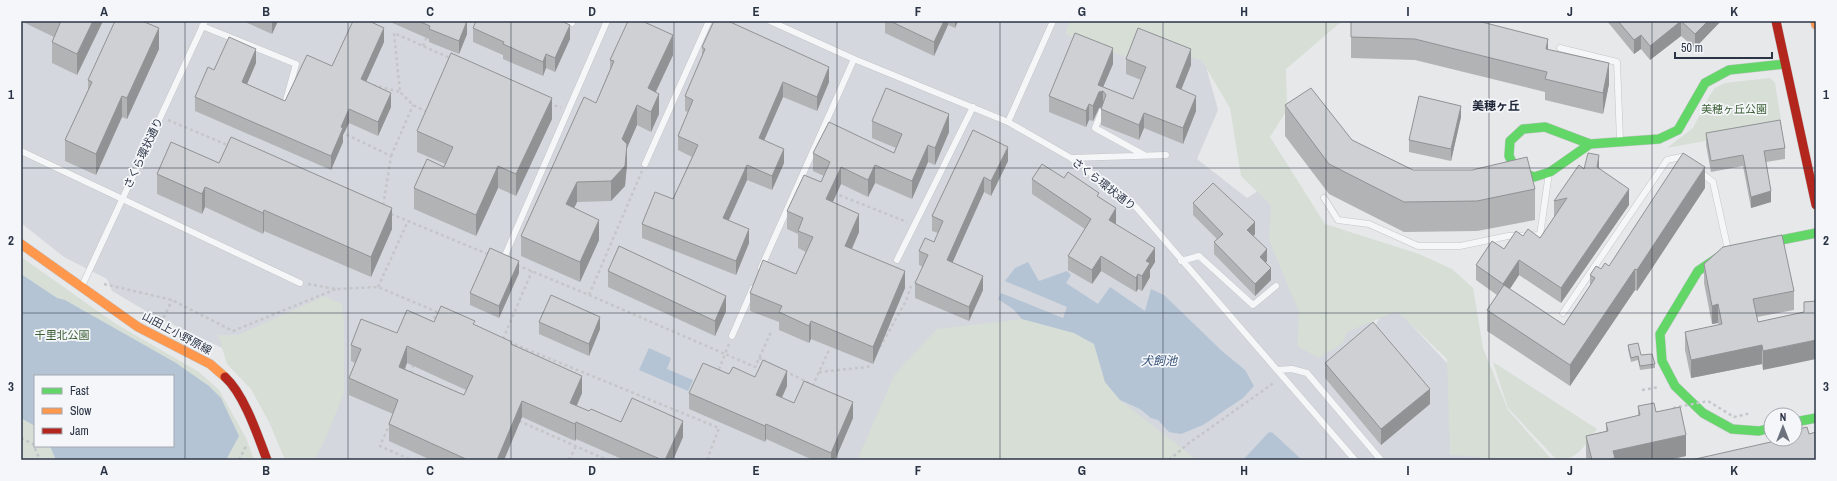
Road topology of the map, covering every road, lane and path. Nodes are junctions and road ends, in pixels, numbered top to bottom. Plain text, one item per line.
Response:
1 (607, 21) edge
2 (709, 21) edge
3 (770, 21) edge
4 (1053, 21) edge
5 (1776, 21) edge
6 (1814, 21) edge
7 (204, 23) edge
8 (1816, 26) edge
9 (431, 27) edge
10 (423, 46) junction
11 (1560, 48) dead end
12 (854, 59) junction
13 (459, 62) edge
14 (1786, 64) junction
15 (370, 84) edge
16 (400, 92) junction
17 (545, 101) edge
18 (285, 104) edge
19 (413, 105) junction
20 (973, 107) junction
21 (567, 111) junction
22 (428, 112) edge
23 (1102, 112) edge
24 (160, 116) junction
25 (1008, 122) junction
26 (334, 128) edge
27 (1620, 142) junction
28 (1590, 144) junction
29 (233, 147) edge
30 (21, 151) edge
31 (1145, 155) junction
32 (1166, 155) dead end
33 (391, 156) junction
34 (1071, 158) junction
35 (646, 164) joint
36 (1550, 172) junction
37 (828, 190) edge
38 (1324, 198) dead end
39 (122, 199) junction
40 (1816, 205) edge
41 (383, 211) edge
42 (389, 213) edge
43 (408, 221) junction
44 (913, 224) junction
45 (1816, 233) edge
46 (21, 244) edge
47 (1750, 246) edge
48 (1732, 249) joint
49 (503, 260) junction
50 (897, 260) dead end
51 (1181, 261) junction
52 (532, 271) junction
53 (760, 272) edge
54 (756, 279) edge
55 (300, 283) joint
56 (104, 284) dead end
57 (82, 286) junction
58 (911, 286) dead end
59 (1276, 286) dead end
60 (378, 287) junction
61 (336, 289) junction
62 (589, 295) junction
63 (172, 300) junction
64 (437, 312) junction
65 (1563, 313) dead end
66 (444, 315) edge
67 (160, 325) dead end
68 (431, 325) edge
69 (771, 332) dead end
70 (495, 336) edge
71 (732, 336) dead end
72 (503, 339) junction
73 (725, 354) junction
74 (876, 354) edge
75 (759, 358) junction
76 (416, 359) edge
77 (872, 360) edge
78 (772, 365) edge
79 (779, 368) edge
80 (1277, 370) junction
81 (411, 372) junction
82 (819, 372) junction
83 (418, 375) edge
84 (716, 376) edge
85 (1282, 376) junction
86 (408, 380) edge
87 (813, 385) junction
88 (1661, 386) dead end
89 (1642, 390) dead end
90 (1673, 408) edge
91 (701, 412) dead end
92 (1751, 413) dead end
93 (392, 416) edge
94 (1816, 418) edge
95 (518, 420) edge
96 (698, 420) junction
97 (1803, 420) edge
98 (1763, 430) edge
99 (21, 438) edge
100 (250, 440) dead end
101 (34, 446) edge
102 (576, 446) junction
103 (34, 447) edge
104 (40, 460) edge
105 (239, 460) edge
106 (267, 460) edge
107 (411, 460) edge
108 (569, 460) edge
109 (607, 460) edge
110 (707, 460) edge
111 (1169, 460) edge
112 (1355, 460) edge
113 (1381, 460) edge

1 - 21 lane
2 - 35 lane
3 - 12 lane, さくら環状通り
4 - 25 lane
5 - 14 street
6 - 8 street
7 - 18 lane
7 - 24 lane, さくら環状通り
9 - 10 path
10 - 13 path
10 - 16 path
11 - 27 lane
12 - 20 lane, さくら環状通り
12 - 53 lane
14 - 27 street
14 - 40 street
15 - 16 path
16 - 19 path
17 - 21 path
19 - 22 path
19 - 33 path
20 - 25 lane, さくら環状通り
20 - 44 lane
21 - 49 lane
23 - 31 lane
24 - 29 path
24 - 39 lane, さくら環状通り
25 - 34 lane, さくら環状通り
26 - 33 path
27 - 28 street
28 - 36 street
28 - 36 street
30 - 39 lane
31 - 32 lane
31 - 34 lane
33 - 41 path
34 - 51 lane, さくら環状通り
35 - 62 path
36 - 38 lane
37 - 44 path
39 - 55 lane
39 - 57 lane, さくら環状通り
42 - 43 path
43 - 49 path
43 - 60 path
44 - 50 lane
45 - 47 street
46 - 57 street, 山田上小野原線
48 - 65 lane
48 - 98 street
49 - 52 path
51 - 59 lane
51 - 80 lane, さくら環状通り
52 - 62 path
52 - 72 path
54 - 71 lane
55 - 61 path
56 - 63 path
57 - 106 street, 山田上小野原線
58 - 74 path
60 - 61 path
60 - 64 path
61 - 63 path
62 - 73 path
63 - 67 path
64 - 66 path
64 - 68 path
69 - 75 path
70 - 72 path
72 - 96 path
73 - 75 path
73 - 84 path
75 - 78 path
76 - 81 path
77 - 82 path
79 - 87 path
80 - 85 lane, さくら環状通り
80 - 113 lane
81 - 83 path
81 - 86 path
82 - 87 path
82 - 87 path
85 - 111 path
85 - 112 lane, さくら環状通り
88 - 89 path
90 - 92 path, bridge
91 - 96 path
93 - 107 path
94 - 97 street
95 - 102 path
96 - 110 path
99 - 101 path
100 - 105 path
102 - 108 path
102 - 109 path
103 - 104 path

